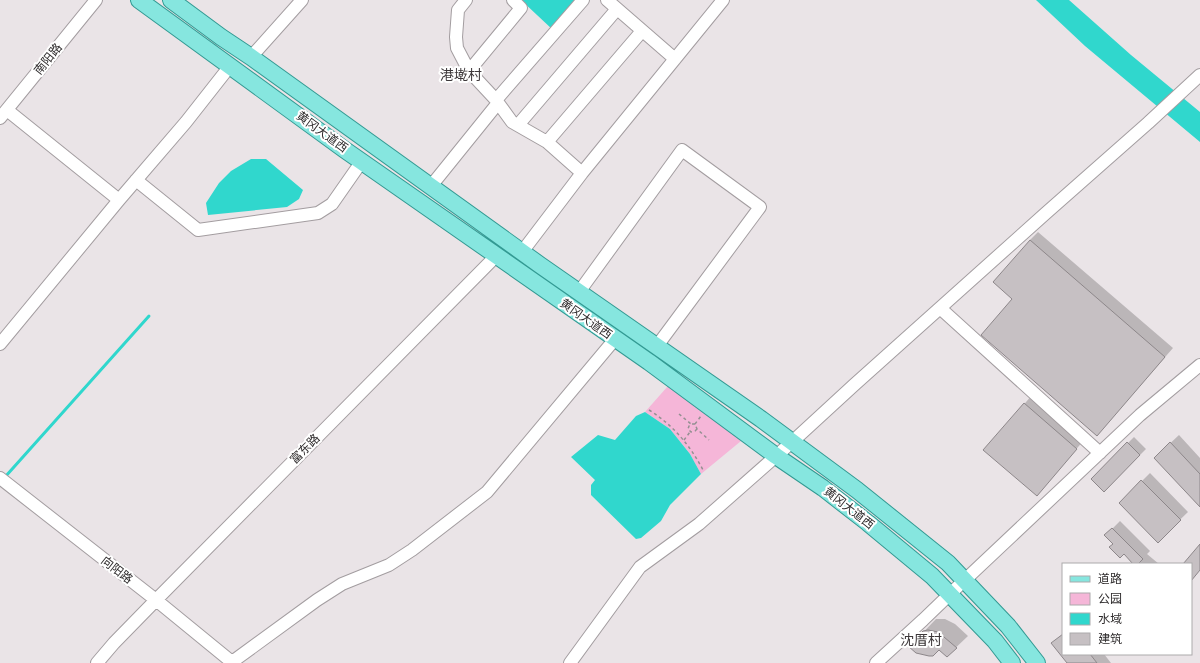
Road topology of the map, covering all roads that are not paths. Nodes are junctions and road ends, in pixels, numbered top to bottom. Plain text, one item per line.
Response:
1 (96, 0) edge
2 (139, 0) edge
3 (171, 0) edge
4 (302, 0) edge
5 (512, 0) edge
6 (583, 0) edge
7 (607, 0) edge
8 (463, 1) edge
9 (719, 2) edge
10 (618, 9) junction
11 (642, 31) junction
12 (251, 57) junction
13 (674, 59) junction
14 (230, 66) junction
15 (469, 71) junction
16 (1200, 75) edge
17 (497, 101) junction
18 (3, 114) edge
19 (518, 125) junction
20 (547, 142) junction
21 (362, 161) junction
22 (582, 173) junction
23 (136, 180) junction
24 (431, 186) junction
25 (119, 200) junction
26 (522, 252) junction
27 (496, 256) junction
28 (579, 292) junction
29 (940, 308) junction
30 (615, 339) junction
31 (0, 344) edge
32 (657, 346) junction
33 (1200, 365) edge
34 (792, 442) junction
35 (1100, 453) junction
36 (776, 456) junction
37 (0, 478) edge
38 (964, 580) junction
39 (950, 594) junction
40 (156, 600) junction
41 (229, 662) edge
42 (97, 663) edge
43 (570, 663) edge
44 (876, 663) edge
45 (1012, 663) edge
46 (1037, 663) edge

1 - 18 street, 南阳路
2 - 14 main road, 黄冈大道西
3 - 12 main road, 黄冈大道西
4 - 12 street
5 - 15 street
6 - 17 street
7 - 10 street
8 - 15 street
9 - 13 street
10 - 11 street
10 - 19 street
11 - 13 street
11 - 20 street
12 - 24 main road, 黄冈大道西
13 - 22 street
14 - 21 main road, 黄冈大道西
14 - 23 street
15 - 17 street
16 - 29 street
17 - 19 street
17 - 24 street
18 - 25 street
19 - 20 street
20 - 22 street
21 - 23 street
21 - 27 main road, 黄冈大道西
22 - 26 street
23 - 25 street
24 - 26 main road, 黄冈大道西
25 - 31 street
26 - 28 main road, 黄冈大道西
27 - 30 main road, 黄冈大道西
27 - 40 street, 富东路
28 - 32 main road, 黄冈大道西
28 - 32 street
29 - 34 street
29 - 35 street
30 - 36 main road, 黄冈大道西
30 - 41 street
32 - 34 main road, 黄冈大道西
33 - 35 street
34 - 36 street
34 - 38 main road, 黄冈大道西
35 - 38 street
36 - 39 main road, 黄冈大道西
36 - 43 street
37 - 40 street, 向阳路
38 - 39 street
38 - 46 main road, 黄冈大道西
39 - 44 street
39 - 45 main road, 黄冈大道西
40 - 41 street, 向阳路
40 - 42 street, 富东路

